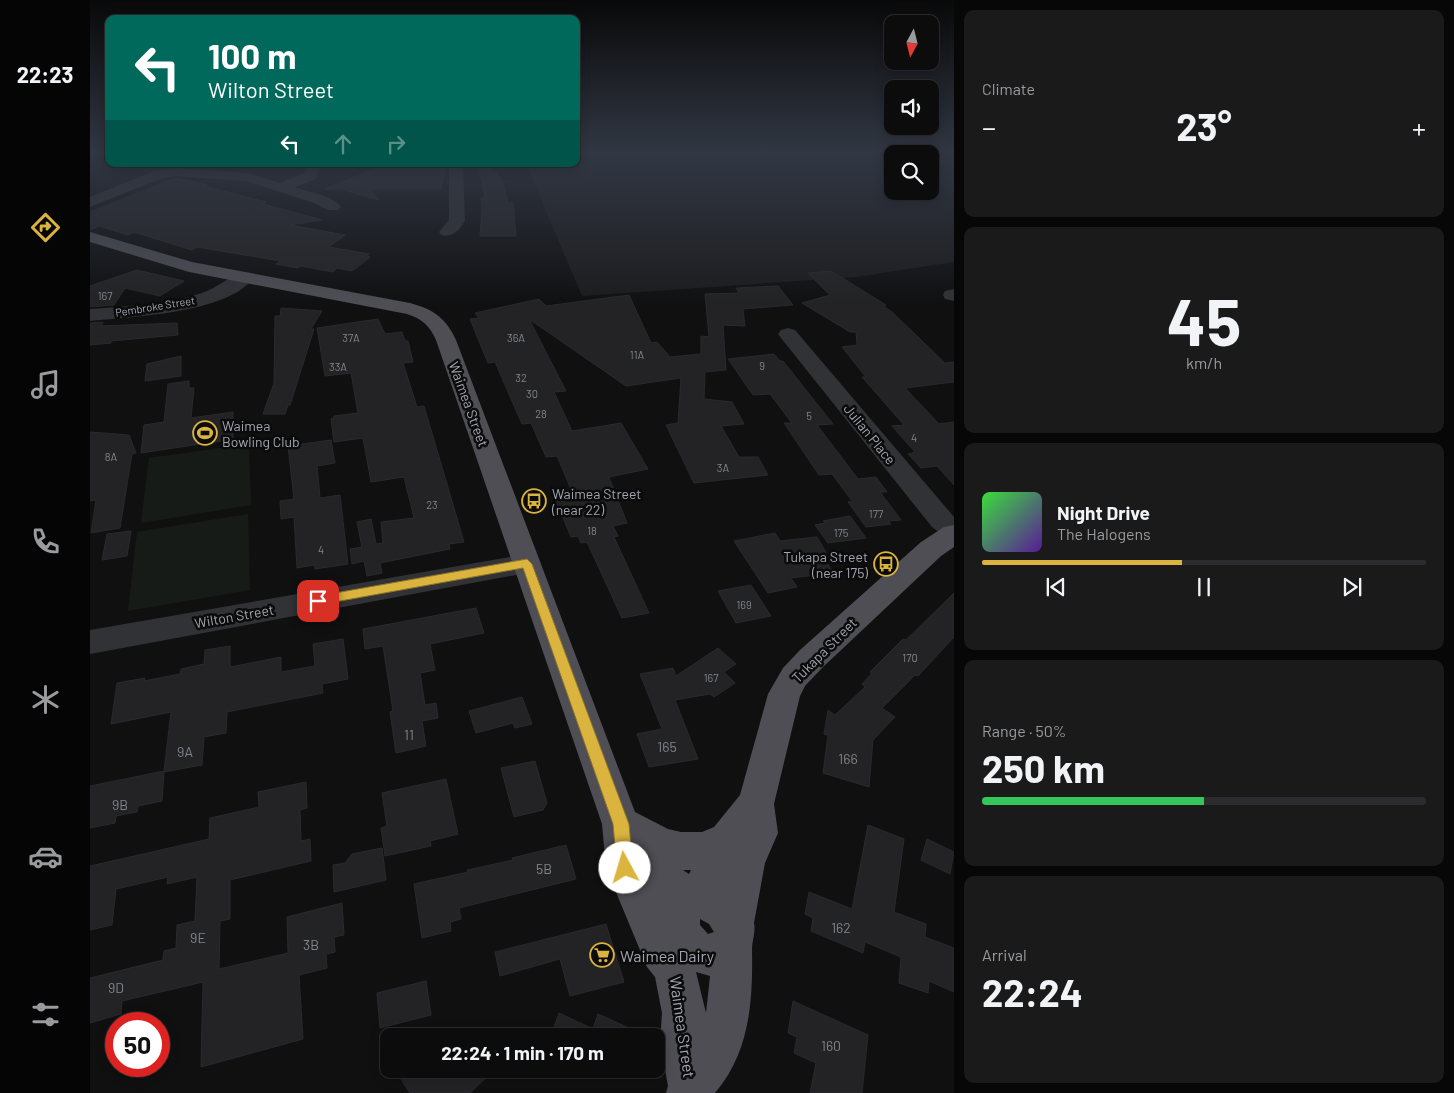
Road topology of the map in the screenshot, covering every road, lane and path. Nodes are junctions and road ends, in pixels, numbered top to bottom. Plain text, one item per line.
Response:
1 (325, 203) edge
2 (457, 203) edge
3 (333, 207) dead end
4 (446, 232) dead end
5 (90, 236) edge
6 (244, 278) junction
7 (90, 316) edge
8 (788, 334) dead end
9 (954, 532) edge
10 (527, 564) junction
11 (90, 642) edge
12 (756, 804) junction
13 (621, 824) junction
14 (727, 840) junction
15 (680, 927) junction
16 (732, 934) junction
17 (690, 1089) edge

1 - 3 street
2 - 4 street
5 - 6 main road, Waimea Street
6 - 7 street, Pembroke Street
6 - 10 main road, Waimea Street
8 - 9 street, Julian Place
9 - 12 main road, Tukapa Street
10 - 11 street, Wilton Street
10 - 13 main road, Waimea Street
12 - 14 main road, Tukapa Street
12 - 16 main road, Tukapa Street
13 - 14 main road
13 - 15 main road, Waimea Street
13 - 15 main road, Waimea Street
14 - 15 main road, Tukapa Street
15 - 16 main road
15 - 17 main road, Waimea Street
16 - 17 main road, Tukapa Street

